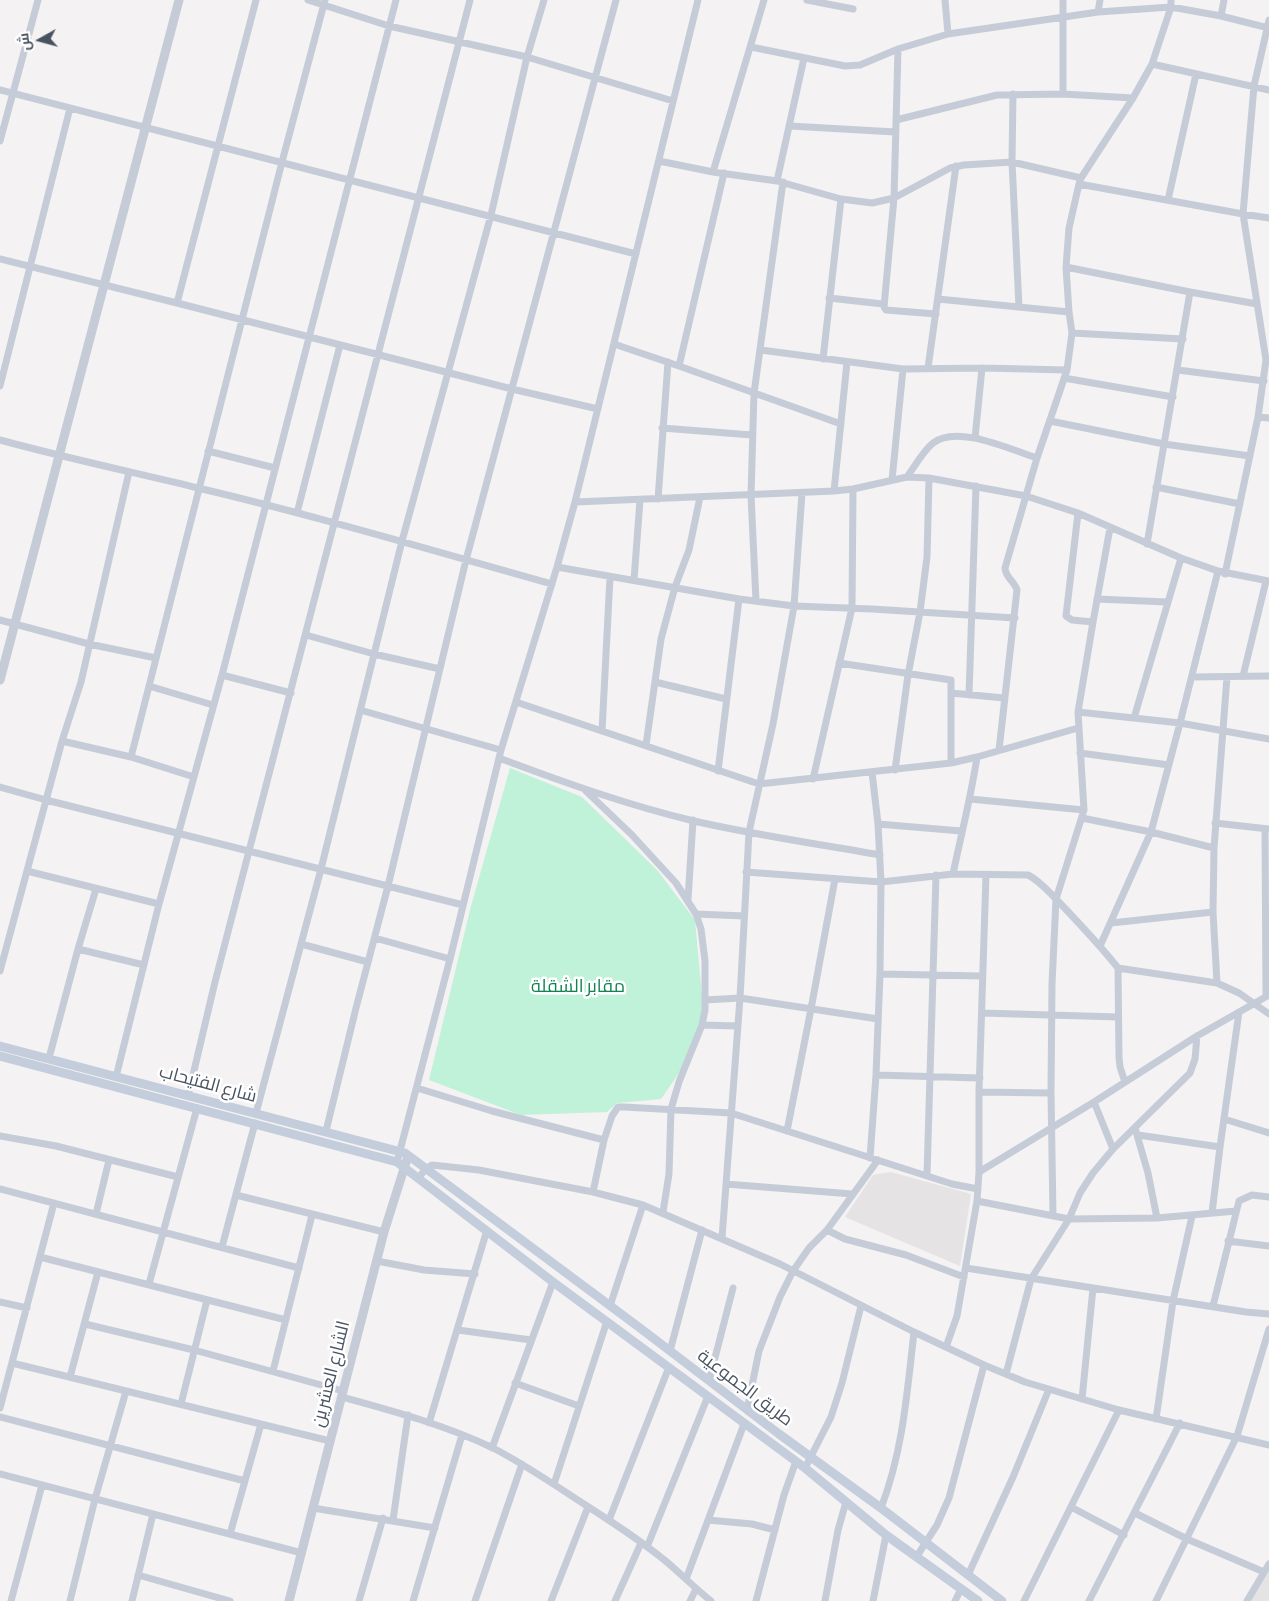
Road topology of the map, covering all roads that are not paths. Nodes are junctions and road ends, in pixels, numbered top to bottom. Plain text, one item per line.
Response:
1 (38, 0) edge
2 (179, 0) edge
3 (256, 0) edge
4 (308, 0) edge
5 (396, 0) edge
6 (470, 0) edge
7 (544, 0) edge
8 (616, 0) edge
9 (698, 0) edge
10 (764, 0) edge
11 (807, 0) edge
12 (945, 0) edge
13 (1063, 0) edge
14 (1100, 0) edge
15 (1224, 0) edge
16 (325, 2) edge
17 (1171, 3) edge
18 (853, 9) dead end
19 (1098, 12) junction
20 (1221, 16) junction
21 (1063, 18) junction
22 (389, 26) junction
23 (1268, 26) edge
24 (948, 34) junction
25 (459, 42) junction
26 (750, 47) junction
27 (898, 49) junction
28 (528, 57) junction
29 (804, 58) junction
30 (1152, 64) junction
31 (1196, 74) junction
32 (595, 77) junction
33 (1254, 86) junction
34 (0, 90) edge
35 (1269, 90) edge
36 (12, 93) junction
37 (1013, 94) junction
38 (1063, 94) junction
39 (1133, 98) junction
40 (673, 101) junction
41 (70, 108) junction
42 (896, 120) junction
43 (790, 126) junction
44 (145, 127) junction
45 (895, 132) junction
46 (0, 141) edge
47 (218, 145) junction
48 (659, 161) junction
49 (282, 162) junction
50 (1012, 162) junction
51 (956, 166) junction
52 (713, 172) junction
53 (724, 173) junction
54 (349, 179) junction
55 (780, 181) junction
56 (1080, 181) junction
57 (418, 197) junction
58 (894, 198) junction
59 (841, 199) junction
60 (1168, 200) junction
61 (1243, 214) junction
62 (491, 215) junction
63 (1269, 218) edge
64 (555, 232) junction
65 (636, 254) junction
66 (0, 260) edge
67 (30, 267) junction
68 (1066, 267) junction
69 (104, 285) junction
70 (1190, 292) junction
71 (829, 298) junction
72 (938, 299) junction
73 (177, 303) junction
74 (883, 304) junction
75 (1257, 304) junction
76 (1019, 307) junction
77 (1069, 312) junction
78 (936, 314) junction
79 (243, 320) junction
80 (1072, 332) junction
81 (308, 337) junction
82 (1182, 339) junction
83 (614, 344) junction
84 (340, 345) junction
85 (761, 350) junction
86 (378, 355) junction
87 (822, 359) junction
88 (668, 362) junction
89 (847, 362) junction
90 (679, 366) junction
91 (928, 368) junction
92 (982, 368) junction
93 (903, 369) junction
94 (1067, 370) junction
95 (1178, 370) junction
96 (447, 372) junction
97 (1064, 378) junction
98 (1264, 381) junction
99 (0, 386) edge
100 (512, 389) junction
101 (754, 393) junction
102 (1173, 397) junction
103 (598, 409) junction
104 (1258, 417) junction
105 (1269, 418) edge
106 (1050, 421) junction
107 (841, 424) junction
108 (662, 428) junction
109 (752, 434) junction
110 (975, 438) junction
111 (0, 440) edge
112 (1164, 444) junction
113 (208, 451) junction
114 (59, 456) junction
115 (1250, 456) junction
116 (1037, 458) junction
117 (275, 468) junction
118 (129, 472) junction
119 (907, 477) junction
120 (929, 478) junction
121 (892, 480) junction
122 (976, 486) junction
123 (199, 488) junction
124 (1156, 488) junction
125 (853, 489) junction
126 (834, 491) junction
127 (802, 492) junction
128 (751, 495) junction
129 (1026, 496) junction
130 (700, 497) junction
131 (658, 499) junction
132 (640, 500) junction
133 (575, 502) junction
134 (1240, 504) junction
135 (265, 505) junction
136 (296, 513) junction
137 (1078, 513) junction
138 (334, 524) junction
139 (1110, 528) junction
140 (402, 541) junction
141 (1147, 544) junction
142 (1181, 558) junction
143 (466, 560) junction
144 (557, 566) junction
145 (1222, 572) junction
146 (610, 576) junction
147 (634, 580) junction
148 (1267, 581) edge
149 (552, 584) junction
150 (675, 587) junction
151 (739, 599) junction
152 (1097, 599) junction
153 (756, 601) junction
154 (1167, 602) junction
155 (794, 606) junction
156 (852, 608) junction
157 (920, 612) junction
158 (973, 615) junction
159 (1015, 618) junction
160 (0, 620) edge
161 (1093, 622) junction
162 (15, 624) junction
163 (306, 635) junction
164 (89, 644) junction
165 (374, 654) junction
166 (156, 658) junction
167 (839, 663) junction
168 (440, 669) junction
169 (222, 675) junction
170 (908, 675) junction
171 (1227, 676) junction
172 (1243, 676) junction
173 (1269, 676) edge
174 (1192, 677) junction
175 (0, 680) edge
176 (655, 682) junction
177 (149, 686) junction
178 (291, 693) junction
179 (952, 693) junction
180 (969, 695) junction
181 (1004, 698) junction
182 (726, 699) junction
183 (516, 702) junction
184 (213, 705) junction
185 (360, 710) junction
186 (1078, 712) junction
187 (1134, 718) junction
188 (1180, 723) junction
189 (425, 728) junction
190 (1078, 728) junction
191 (602, 731) junction
192 (1222, 731) junction
193 (1269, 739) edge
194 (62, 741) junction
195 (646, 745) junction
196 (501, 750) junction
197 (999, 750) junction
198 (1080, 753) junction
199 (131, 757) junction
200 (977, 757) junction
201 (499, 758) junction
202 (951, 763) junction
203 (1169, 765) junction
204 (895, 770) junction
205 (718, 771) junction
206 (872, 772) junction
207 (194, 776) junction
208 (813, 779) junction
209 (759, 784) junction
210 (0, 787) edge
211 (586, 791) junction
212 (970, 799) junction
213 (46, 800) junction
214 (1084, 810) junction
215 (1082, 818) junction
216 (693, 820) junction
217 (1215, 823) junction
218 (878, 824) junction
219 (1267, 829) edge
220 (961, 830) junction
221 (749, 832) junction
222 (1151, 832) junction
223 (178, 833) junction
224 (1214, 848) junction
225 (249, 851) junction
226 (880, 855) junction
227 (321, 868) junction
228 (26, 871) junction
229 (746, 872) junction
230 (953, 874) junction
231 (936, 875) junction
232 (986, 875) junction
233 (835, 879) junction
234 (881, 882) junction
235 (388, 886) junction
236 (96, 889) junction
237 (1056, 899) junction
238 (688, 900) junction
239 (158, 904) junction
240 (463, 905) junction
241 (1213, 912) junction
242 (696, 914) junction
243 (744, 916) junction
244 (1111, 922) junction
245 (375, 938) junction
246 (301, 944) junction
247 (1100, 946) junction
248 (78, 949) junction
249 (450, 959) junction
250 (368, 962) junction
251 (144, 964) junction
252 (1118, 968) junction
253 (0, 971) edge
254 (880, 974) junction
255 (933, 974) junction
256 (982, 976) junction
257 (1217, 983) junction
258 (1268, 996) edge
259 (740, 998) junction
260 (705, 1000) junction
261 (1253, 1003) junction
262 (812, 1008) junction
263 (1239, 1012) junction
264 (982, 1013) junction
265 (1269, 1014) edge
266 (1052, 1015) junction
267 (1118, 1017) junction
268 (878, 1019) junction
269 (702, 1025) junction
270 (737, 1026) junction
271 (1197, 1036) junction
272 (0, 1046) edge
273 (0, 1056) edge
274 (49, 1058) junction
275 (876, 1075) junction
276 (116, 1076) junction
277 (929, 1077) junction
278 (980, 1078) junction
279 (1124, 1082) junction
280 (417, 1088) junction
281 (979, 1092) junction
282 (1051, 1093) junction
283 (188, 1096) junction
284 (1094, 1102) junction
285 (197, 1108) junction
286 (671, 1109) junction
287 (731, 1113) junction
288 (256, 1114) junction
289 (1224, 1119) junction
290 (255, 1123) junction
291 (1051, 1128) junction
292 (1135, 1128) junction
293 (326, 1131) junction
294 (786, 1131) junction
295 (1269, 1133) edge
296 (1138, 1135) junction
297 (0, 1136) edge
298 (604, 1140) junction
299 (1220, 1147) junction
300 (1113, 1149) junction
301 (404, 1153) junction
302 (870, 1158) junction
303 (109, 1160) junction
304 (878, 1160) junction
305 (401, 1165) junction
306 (426, 1169) junction
307 (979, 1172) junction
308 (927, 1175) junction
309 (178, 1177) junction
310 (418, 1178) junction
311 (726, 1184) junction
312 (0, 1189) edge
313 (978, 1189) junction
314 (593, 1192) junction
315 (852, 1194) junction
316 (236, 1195) junction
317 (1269, 1197) edge
318 (977, 1200) junction
319 (54, 1203) junction
320 (643, 1204) junction
321 (1236, 1211) junction
322 (663, 1212) junction
323 (96, 1214) junction
324 (1212, 1214) junction
325 (312, 1215) junction
326 (1053, 1215) junction
327 (1192, 1216) junction
328 (1157, 1218) junction
329 (1069, 1219) junction
330 (487, 1230) junction
331 (702, 1230) junction
332 (827, 1230) junction
333 (163, 1232) junction
334 (384, 1232) junction
335 (722, 1238) junction
336 (1228, 1240) junction
337 (1269, 1246) edge
338 (222, 1247) junction
339 (40, 1256) junction
340 (377, 1261) junction
341 (299, 1268) junction
342 (966, 1268) junction
343 (793, 1271) junction
344 (98, 1272) junction
345 (475, 1274) junction
346 (964, 1277) junction
347 (1032, 1279) junction
348 (553, 1282) junction
349 (149, 1284) junction
350 (733, 1288) dead end
351 (1093, 1288) junction
352 (207, 1300) junction
353 (1173, 1301) junction
354 (0, 1302) edge
355 (610, 1306) junction
356 (861, 1306) junction
357 (1213, 1306) junction
358 (27, 1308) junction
359 (1269, 1314) edge
360 (286, 1320) junction
361 (607, 1321) junction
362 (84, 1324) junction
363 (1269, 1329) edge
364 (458, 1330) junction
365 (914, 1332) junction
366 (531, 1340) junction
367 (946, 1346) junction
368 (194, 1350) junction
369 (670, 1351) junction
370 (12, 1363) junction
371 (984, 1364) junction
372 (668, 1367) junction
373 (273, 1371) junction
374 (1006, 1374) junction
375 (70, 1377) junction
376 (709, 1381) junction
377 (515, 1383) junction
378 (1049, 1389) junction
379 (126, 1391) junction
380 (343, 1394) junction
381 (708, 1396) junction
382 (1082, 1399) junction
383 (181, 1404) junction
384 (579, 1406) junction
385 (0, 1408) edge
386 (747, 1410) junction
387 (1119, 1410) junction
388 (408, 1415) junction
389 (0, 1418) edge
390 (1156, 1419) junction
391 (429, 1423) junction
392 (1180, 1423) junction
393 (261, 1424) junction
394 (744, 1424) junction
395 (462, 1435) junction
396 (1237, 1436) junction
397 (330, 1441) junction
398 (1269, 1444) edge
399 (110, 1446) junction
400 (492, 1448) junction
401 (811, 1458) junction
402 (796, 1461) junction
403 (522, 1464) junction
404 (805, 1468) junction
405 (0, 1474) edge
406 (245, 1481) junction
407 (554, 1484) junction
408 (42, 1485) junction
409 (95, 1499) junction
410 (846, 1502) junction
411 (588, 1507) junction
412 (1071, 1507) junction
413 (313, 1508) junction
414 (881, 1508) junction
415 (1135, 1513) junction
416 (152, 1514) junction
417 (383, 1518) junction
418 (394, 1520) junction
419 (609, 1520) junction
420 (708, 1520) junction
421 (436, 1528) junction
422 (774, 1530) junction
423 (230, 1534) junction
424 (886, 1535) junction
425 (1124, 1535) junction
426 (1188, 1539) junction
427 (926, 1544) junction
428 (644, 1545) junction
429 (302, 1553) junction
430 (917, 1556) junction
431 (1269, 1564) edge
432 (1264, 1572) junction
433 (138, 1575) junction
434 (968, 1575) junction
435 (686, 1579) junction
436 (696, 1589) junction
437 (961, 1589) junction
438 (222, 1600) edge
439 (11, 1601) edge
440 (71, 1601) edge
441 (132, 1601) edge
442 (230, 1601) edge
443 (289, 1601) edge
444 (359, 1601) edge
445 (413, 1601) edge
446 (475, 1601) edge
447 (551, 1601) edge
448 (615, 1601) edge
449 (690, 1601) edge
450 (711, 1601) edge
451 (756, 1601) edge
452 (825, 1601) edge
453 (873, 1601) edge
454 (955, 1601) edge
455 (978, 1601) edge
456 (1002, 1601) edge
457 (1024, 1601) edge
458 (1089, 1601) edge
459 (1156, 1601) edge
460 (1247, 1601) edge

1 - 36 street
2 - 44 street
3 - 47 street
4 - 16 street
5 - 22 street
6 - 25 street
7 - 28 street
8 - 32 street
9 - 40 street
10 - 26 street
11 - 18 street
12 - 24 street
13 - 21 street
14 - 19 street
15 - 20 street
16 - 22 street
16 - 49 street
17 - 19 street
17 - 20 street
17 - 30 street
19 - 21 street
20 - 23 street
21 - 24 street
21 - 38 street
22 - 25 street
22 - 54 street
23 - 33 street
24 - 27 street
25 - 28 street
25 - 57 street
26 - 29 street
26 - 52 street
27 - 29 street
27 - 42 street
28 - 32 street
28 - 62 street
29 - 43 street
30 - 31 street
30 - 39 street
31 - 33 street
31 - 60 street
32 - 40 street
32 - 64 street
33 - 35 street
33 - 61 street
34 - 36 street
36 - 41 street
36 - 46 street
37 - 38 street
37 - 42 street
37 - 50 street
38 - 39 street
39 - 56 street
40 - 48 street
41 - 44 street
41 - 67 street
42 - 45 street
43 - 45 street
43 - 55 street
44 - 47 street
44 - 69 street
45 - 58 street
47 - 49 street
47 - 73 street
48 - 52 street
48 - 65 street
49 - 54 street
49 - 79 street
50 - 51 street
50 - 56 street
50 - 76 street
51 - 58 street
51 - 72 street
52 - 53 street
53 - 55 street
53 - 90 street
54 - 57 street
54 - 81 street
55 - 59 street
55 - 85 street
56 - 60 street
56 - 68 street
57 - 62 street
57 - 86 street
58 - 59 street
58 - 74 street
59 - 71 street
60 - 61 street
61 - 63 street
61 - 75 street
62 - 64 street
62 - 96 street
64 - 65 street
64 - 100 street
65 - 83 street
66 - 67 street
67 - 69 street
67 - 99 street
68 - 70 street
68 - 77 street
69 - 73 street
69 - 114 street
70 - 75 street
70 - 82 street
71 - 74 street
71 - 87 street
72 - 76 street
72 - 78 street
73 - 79 street
74 - 78 street
75 - 98 street
76 - 77 street
77 - 80 street
78 - 91 street
79 - 81 street
79 - 113 street
80 - 82 street
80 - 94 street
81 - 84 street
81 - 117 street
82 - 95 street
83 - 88 street
83 - 103 street
84 - 86 street
84 - 136 street
85 - 87 street
85 - 101 street
86 - 96 street
86 - 138 street
87 - 89 street
88 - 90 street
88 - 108 street
89 - 93 street
89 - 107 street
90 - 101 street
91 - 92 street
91 - 93 street
92 - 94 street
92 - 110 street
93 - 121 street
94 - 97 street
95 - 98 street
95 - 102 street
96 - 100 street
96 - 140 street
97 - 102 street
97 - 106 street
98 - 104 street
100 - 103 street
100 - 143 street
101 - 107 street
101 - 109 street
102 - 112 street
103 - 133 street
104 - 105 street
104 - 115 street
106 - 112 street
106 - 116 street
107 - 126 street
108 - 109 street
108 - 131 street
109 - 128 street
110 - 116 street
110 - 119 street
111 - 114 street
112 - 115 street
112 - 124 street
113 - 117 street
113 - 123 street
114 - 118 street
114 - 162 street
115 - 134 street
116 - 129 street
117 - 135 street
118 - 123 street
118 - 164 street
119 - 120 street
119 - 121 street
120 - 122 street
120 - 157 street
121 - 125 street
122 - 129 street
122 - 158 street
123 - 135 street
123 - 166 street
124 - 134 street
124 - 141 street
125 - 126 street
125 - 156 street
126 - 127 street
127 - 128 street
127 - 155 street
128 - 130 street
128 - 153 street
129 - 137 street
129 - 159 street
130 - 131 street
130 - 150 street
131 - 132 street
132 - 133 street
132 - 147 street
133 - 144 street
134 - 145 street
135 - 136 street
135 - 169 street
136 - 138 street
137 - 139 street
137 - 161 street
138 - 140 street
138 - 163 street
139 - 141 street
139 - 152 street
140 - 143 street
140 - 165 street
141 - 142 street
142 - 145 street
142 - 154 street
143 - 149 street
143 - 168 street
144 - 146 street
144 - 149 street
145 - 148 street
145 - 174 street
146 - 147 street
146 - 191 street
147 - 150 street
148 - 172 street
149 - 183 street
150 - 151 street
150 - 176 street
151 - 153 street
151 - 182 street
152 - 154 street
152 - 161 street
153 - 155 street
154 - 187 street
155 - 156 street
155 - 209 street
156 - 157 street
156 - 167 street
157 - 158 street
157 - 170 street
158 - 159 street
158 - 180 street
159 - 181 street
160 - 162 street
161 - 186 street
162 - 164 street
162 - 175 street
163 - 165 street
163 - 178 street
164 - 166 street
164 - 194 street
165 - 168 street
165 - 185 street
166 - 177 street
167 - 170 street
167 - 208 street
168 - 189 street
169 - 178 street
169 - 184 street
170 - 179 street
170 - 204 street
171 - 172 street
171 - 174 street
171 - 192 street
172 - 173 street
174 - 188 street
176 - 182 street
176 - 195 street
177 - 184 street
177 - 199 street
178 - 225 street
179 - 180 street
179 - 202 street
180 - 181 street
181 - 197 street
182 - 205 street
183 - 191 street
183 - 196 street
184 - 207 street
185 - 189 street
185 - 227 street
186 - 187 street
186 - 190 street
187 - 188 street
188 - 192 street
188 - 203 street
189 - 196 street
189 - 235 street
190 - 197 street
190 - 198 street
191 - 195 street
192 - 193 street
192 - 217 street
194 - 199 street
194 - 213 street
195 - 205 street
196 - 201 street
197 - 200 street
198 - 203 street
198 - 214 street
199 - 207 street
200 - 202 street
200 - 212 street
201 - 211 street
201 - 240 street
202 - 204 street
203 - 222 street
204 - 206 street
205 - 209 street
206 - 208 street
206 - 218 street
207 - 223 street
208 - 209 street
209 - 221 street
210 - 213 street
211 - 216 street
211 - 238 street
212 - 214 street
212 - 220 street
213 - 223 street
213 - 228 street
214 - 215 street
215 - 222 street
215 - 237 street
216 - 221 street
216 - 238 street
217 - 219 street
217 - 224 street
218 - 220 street
218 - 226 street
219 - 258 street
220 - 230 street
221 - 226 street
221 - 229 street
222 - 224 street
222 - 244 street
223 - 225 street
223 - 239 street
224 - 241 street
225 - 227 street
225 - 283 street
226 - 234 street
227 - 235 street
227 - 246 street
228 - 236 street
228 - 253 street
229 - 233 street
229 - 243 street
230 - 231 street
230 - 232 street
231 - 234 street
231 - 255 street
232 - 237 street
232 - 256 street
233 - 234 street
233 - 262 street
234 - 254 street
235 - 240 street
235 - 245 street
236 - 239 street
236 - 248 street
237 - 247 street
237 - 266 street
238 - 242 street
239 - 251 street
240 - 249 street
241 - 244 street
241 - 257 street
242 - 243 street
242 - 260 street
243 - 259 street
244 - 247 street
245 - 249 street
245 - 250 street
246 - 250 street
246 - 288 street
247 - 252 street
248 - 251 street
248 - 274 street
249 - 280 street
250 - 293 street
251 - 276 street
252 - 257 street
252 - 267 street
254 - 255 street
254 - 268 street
255 - 256 street
255 - 277 street
256 - 264 street
257 - 261 street
258 - 261 street
259 - 260 street
259 - 262 street
259 - 270 street
260 - 269 street
261 - 263 street
261 - 265 street
262 - 268 street
262 - 294 street
263 - 271 street
263 - 289 street
264 - 266 street
264 - 278 street
266 - 267 street
266 - 282 street
267 - 279 street
268 - 275 street
269 - 270 street
269 - 286 street
270 - 287 street
271 - 279 street
271 - 292 street
272 - 274 main road, شارع الفتيحاب
273 - 285 main road, شارع الفتيحاب
274 - 276 main road, شارع الفتيحاب
275 - 277 street
275 - 302 street
276 - 283 main road, شارع الفتيحاب
277 - 278 street
277 - 308 street
278 - 281 street
279 - 284 street
280 - 298 street
280 - 301 street
281 - 282 street
281 - 307 street
282 - 291 street
283 - 288 main road, شارع الفتيحاب
284 - 291 street
284 - 300 street
285 - 290 main road, شارع الفتيحاب
285 - 309 street
286 - 287 street
286 - 298 street
286 - 322 street
287 - 294 street
287 - 311 street
288 - 293 main road, شارع الفتيحاب
289 - 295 street
289 - 299 street
290 - 305 main road, شارع الفتيحاب
290 - 316 street
291 - 307 street
291 - 326 street
292 - 296 street
292 - 300 street
293 - 301 main road, شارع الفتيحاب
294 - 302 street
296 - 299 street
296 - 328 street
297 - 303 street
298 - 314 street
299 - 324 street
300 - 329 street
301 - 305 street, الشارع العشرين
301 - 306 main road, طريق الجموعية
302 - 304 street
303 - 309 street
303 - 323 street
304 - 308 street
304 - 315 street
305 - 310 main road, طريق الجموعية
305 - 334 street, الشارع العشرين
306 - 310 street
306 - 314 street
306 - 355 main road, طريق الجموعية
307 - 313 street
308 - 313 street
309 - 333 street
310 - 330 main road, طريق الجموعية
311 - 315 street
311 - 335 street
312 - 319 street
313 - 318 street
314 - 320 street
315 - 332 street
316 - 325 street
316 - 338 street
317 - 321 street
318 - 326 street
318 - 342 street
319 - 323 street
319 - 339 street
320 - 322 street
320 - 355 street
321 - 324 street
321 - 336 street
322 - 331 street
323 - 333 street
324 - 327 street
325 - 334 street
325 - 341 street
326 - 329 street
327 - 328 street
327 - 353 street
328 - 329 street
329 - 347 street
330 - 345 street
330 - 348 main road, طريق الجموعية
331 - 335 street
331 - 369 street
332 - 343 street
332 - 346 street
333 - 338 street
333 - 349 street
334 - 340 street, الشارع العشرين
335 - 343 street
336 - 337 street
336 - 357 street
338 - 341 street
339 - 344 street
339 - 358 street
340 - 345 street
340 - 380 street, الشارع العشرين
341 - 360 street
342 - 346 street
342 - 347 street
343 - 356 street
343 - 386 street
344 - 349 street
344 - 362 street
345 - 364 street
346 - 367 street
347 - 351 street
347 - 374 street
348 - 361 main road, طريق الجموعية
348 - 366 street
349 - 352 street
350 - 376 street
351 - 353 street
351 - 382 street
352 - 360 street
352 - 368 street
353 - 357 street
353 - 390 street
354 - 358 street
355 - 369 main road, طريق الجموعية
356 - 365 street
356 - 401 street
357 - 359 street
358 - 370 street
360 - 373 street
361 - 372 main road, طريق الجموعية
361 - 384 street
362 - 368 street
362 - 375 street
363 - 396 street
364 - 366 street
364 - 391 street
365 - 367 street
365 - 414 street
366 - 377 street
367 - 371 street
368 - 373 street
368 - 383 street
369 - 376 main road, طريق الجموعية
370 - 375 street
370 - 385 street
371 - 374 street
371 - 427 street
372 - 381 main road, طريق الجموعية
372 - 419 street
373 - 380 street
374 - 378 street
375 - 379 street
376 - 386 main road, طريق الجموعية
377 - 384 street
377 - 400 street
378 - 382 street
378 - 434 street
379 - 383 street
379 - 399 street
380 - 388 street
380 - 397 street, الشارع العشرين
381 - 394 main road, طريق الجموعية
381 - 428 street
382 - 387 street
383 - 393 street
384 - 407 street
386 - 401 main road, طريق الجموعية
387 - 390 street
387 - 412 street
388 - 391 street
388 - 418 street
389 - 399 street
390 - 392 street
391 - 395 street
392 - 396 street
392 - 415 street
393 - 397 street
393 - 406 street
394 - 402 main road, طريق الجموعية
394 - 420 street
395 - 400 street
395 - 421 street
396 - 398 street
396 - 426 street
397 - 413 street, الشارع العشرين
399 - 406 street
399 - 409 street
400 - 403 street
401 - 404 street
401 - 414 main road, طريق الجموعية
402 - 404 main road, طريق الجموعية
402 - 422 street
403 - 407 street
403 - 446 street
404 - 410 main road, طريق الجموعية
405 - 408 street
406 - 423 street
407 - 411 street
408 - 409 street
408 - 439 street
409 - 416 street
409 - 440 street
410 - 424 main road, طريق الجموعية
410 - 452 street
411 - 419 street
411 - 447 street
412 - 425 street
412 - 457 street
413 - 417 street
413 - 429 street, الشارع العشرين
414 - 427 main road, طريق الجموعية
415 - 425 street
415 - 426 street
416 - 423 street
416 - 433 street
417 - 418 street
417 - 444 street
418 - 421 street
419 - 428 street
420 - 422 street
420 - 435 street
421 - 445 street
422 - 451 street
423 - 429 street
424 - 430 main road, طريق الجموعية
424 - 453 street
425 - 458 street
426 - 432 street
426 - 459 street
427 - 430 street
427 - 434 main road, طريق الجموعية
428 - 435 street
428 - 448 street
429 - 443 street, الشارع العشرين
430 - 437 main road, طريق الجموعية
431 - 432 street
432 - 460 street
433 - 438 street
433 - 441 street
434 - 456 main road, طريق الجموعية
435 - 436 street
436 - 449 street
436 - 450 street
437 - 454 street
437 - 455 main road, طريق الجموعية
438 - 442 street

